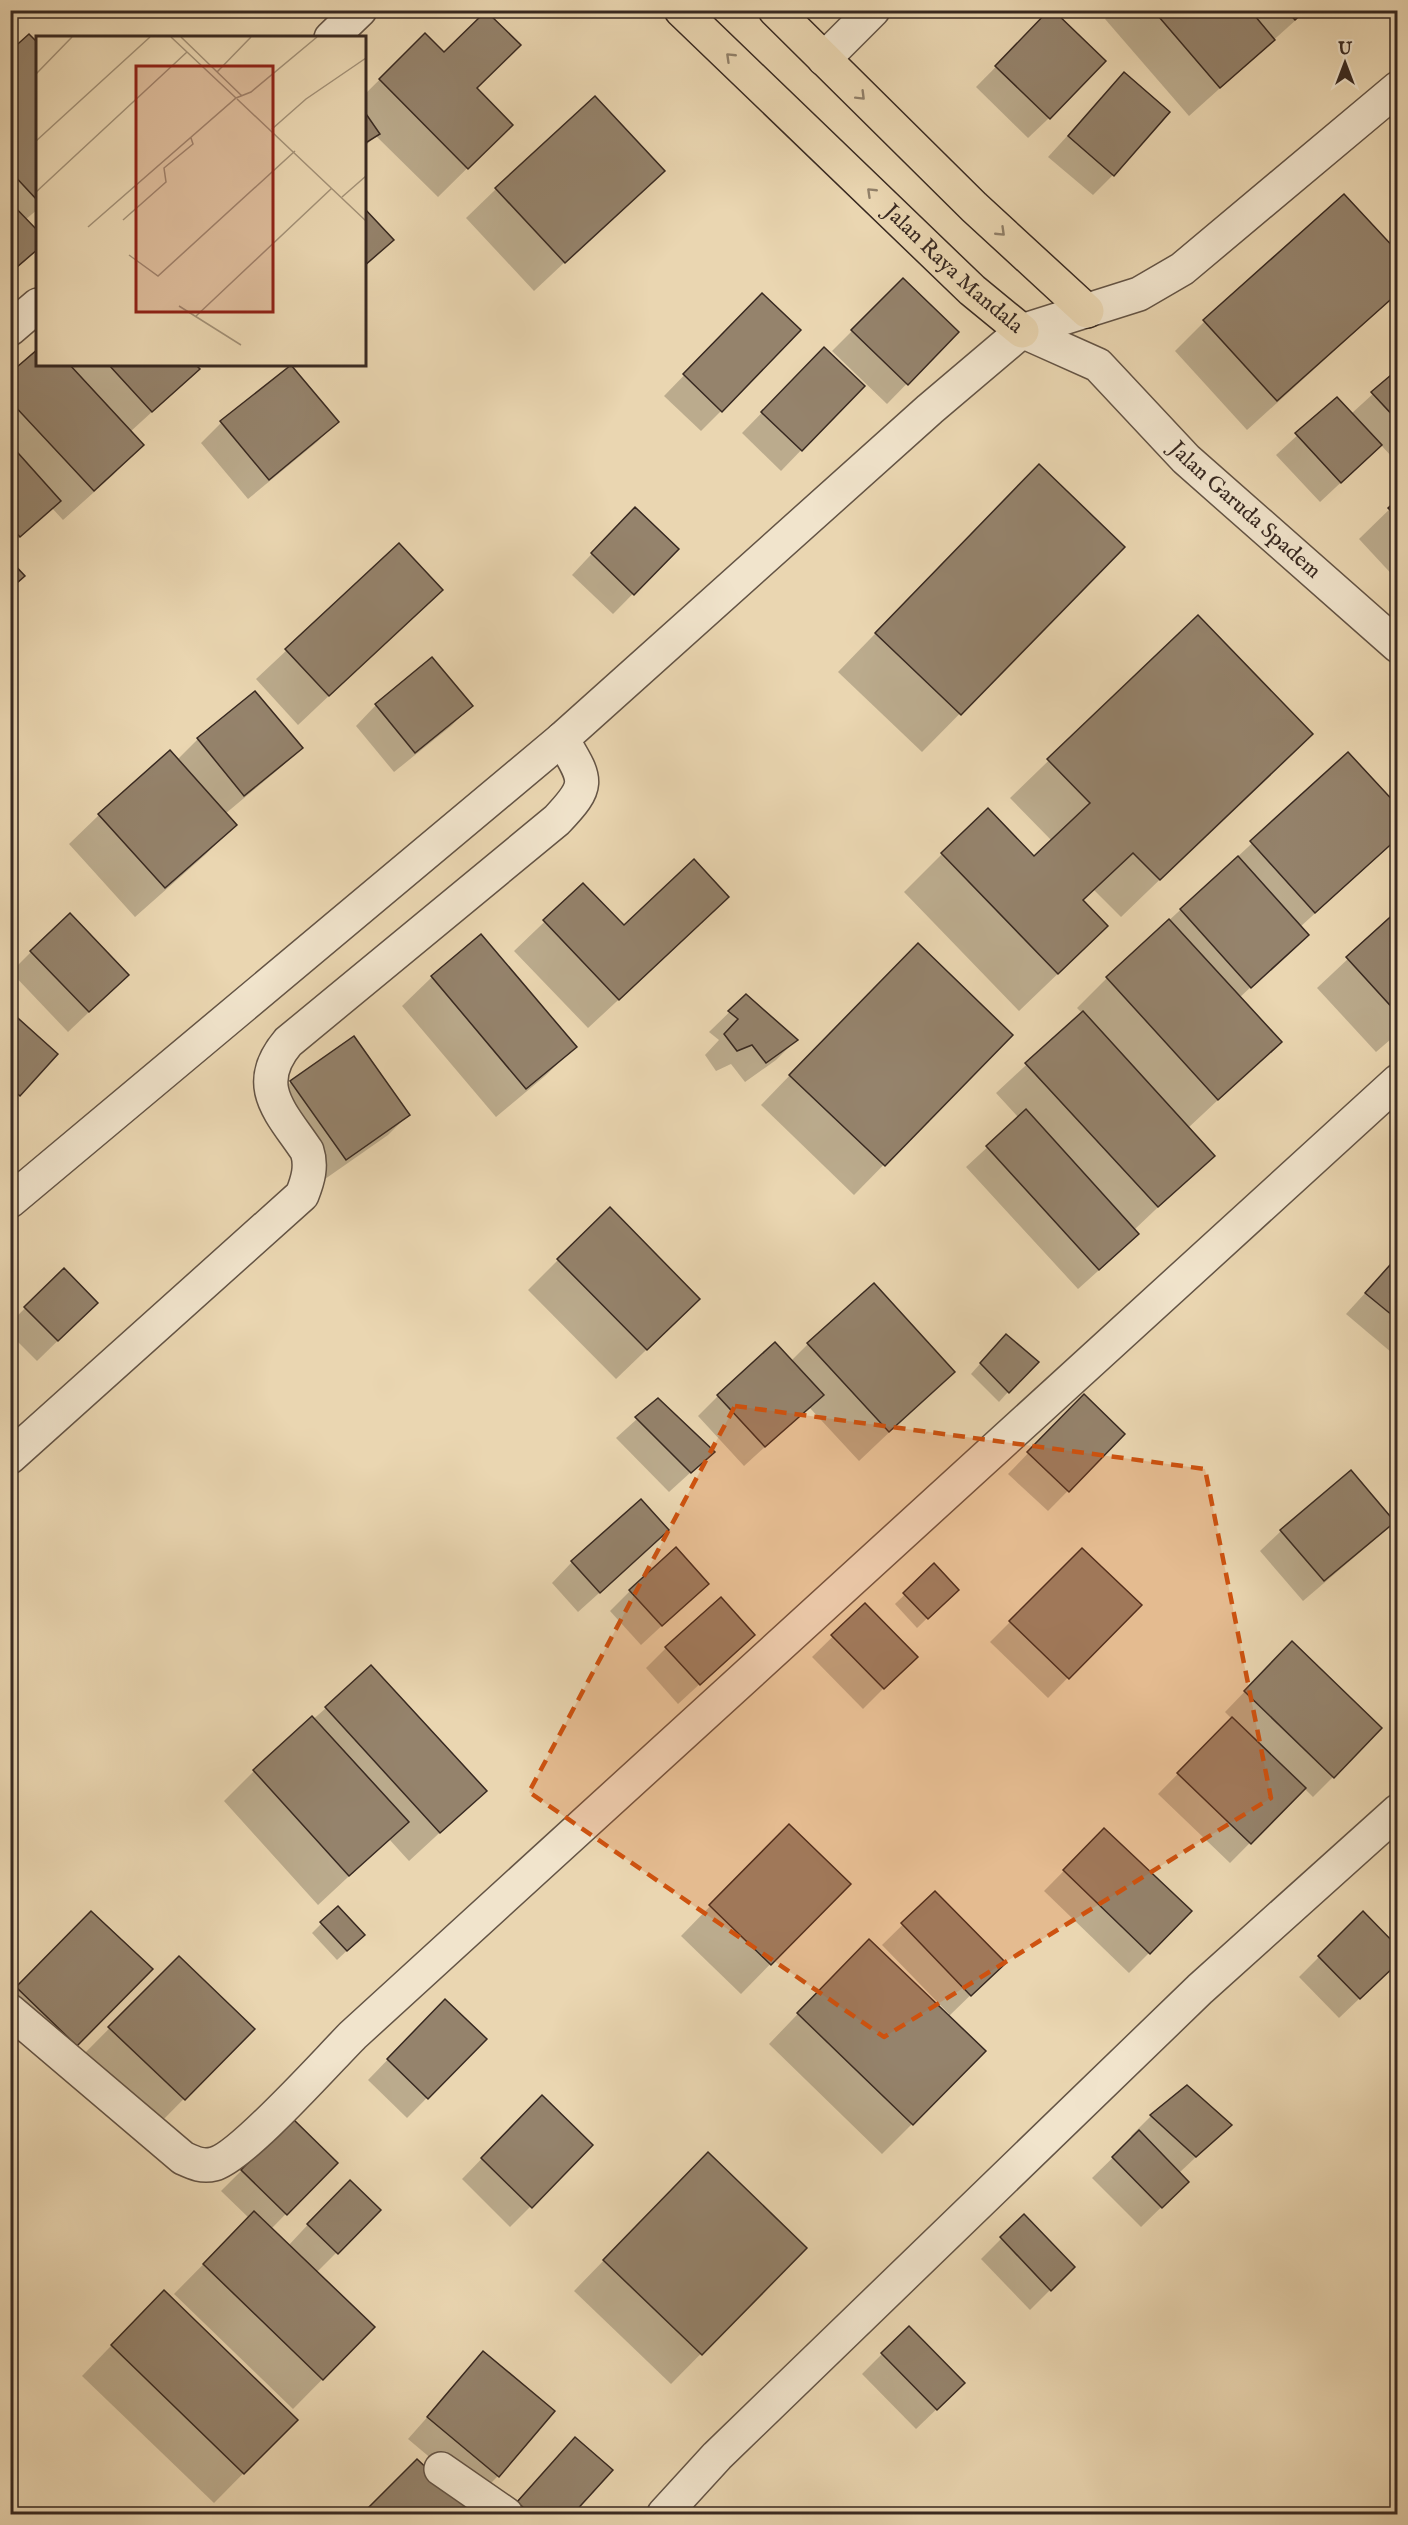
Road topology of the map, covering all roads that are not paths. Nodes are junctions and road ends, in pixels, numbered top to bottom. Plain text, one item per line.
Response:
1 (360, 10) edge
2 (681, 10) edge
3 (775, 10) edge
4 (873, 10) edge
5 (333, 36) edge
6 (824, 59) junction
7 (1398, 88) edge
8 (36, 306) edge
9 (1087, 310) junction
10 (10, 329) edge
11 (1022, 331) junction
12 (1098, 365) junction
13 (1397, 644) edge
14 (562, 739) junction
15 (1398, 1081) edge
16 (10, 1201) edge
17 (10, 1457) edge
18 (1398, 1811) edge
19 (10, 2011) edge
20 (441, 2469) dead end
21 (506, 2514) edge
22 (664, 2514) edge

1 - 5 street
11 -> 2 highway, Jalan Raya Mandala
3 - 6 highway
4 - 6 street
6 -> 9 highway
7 - 9 street
8 - 10 street
9 - 11 street
9 - 12 street
11 - 12 street, Jalan Raya Mandala
11 - 14 street
12 - 13 street, Jalan Garuda Spadem
14 - 16 street
14 - 17 street
15 - 19 street
18 - 22 street
20 - 21 street

